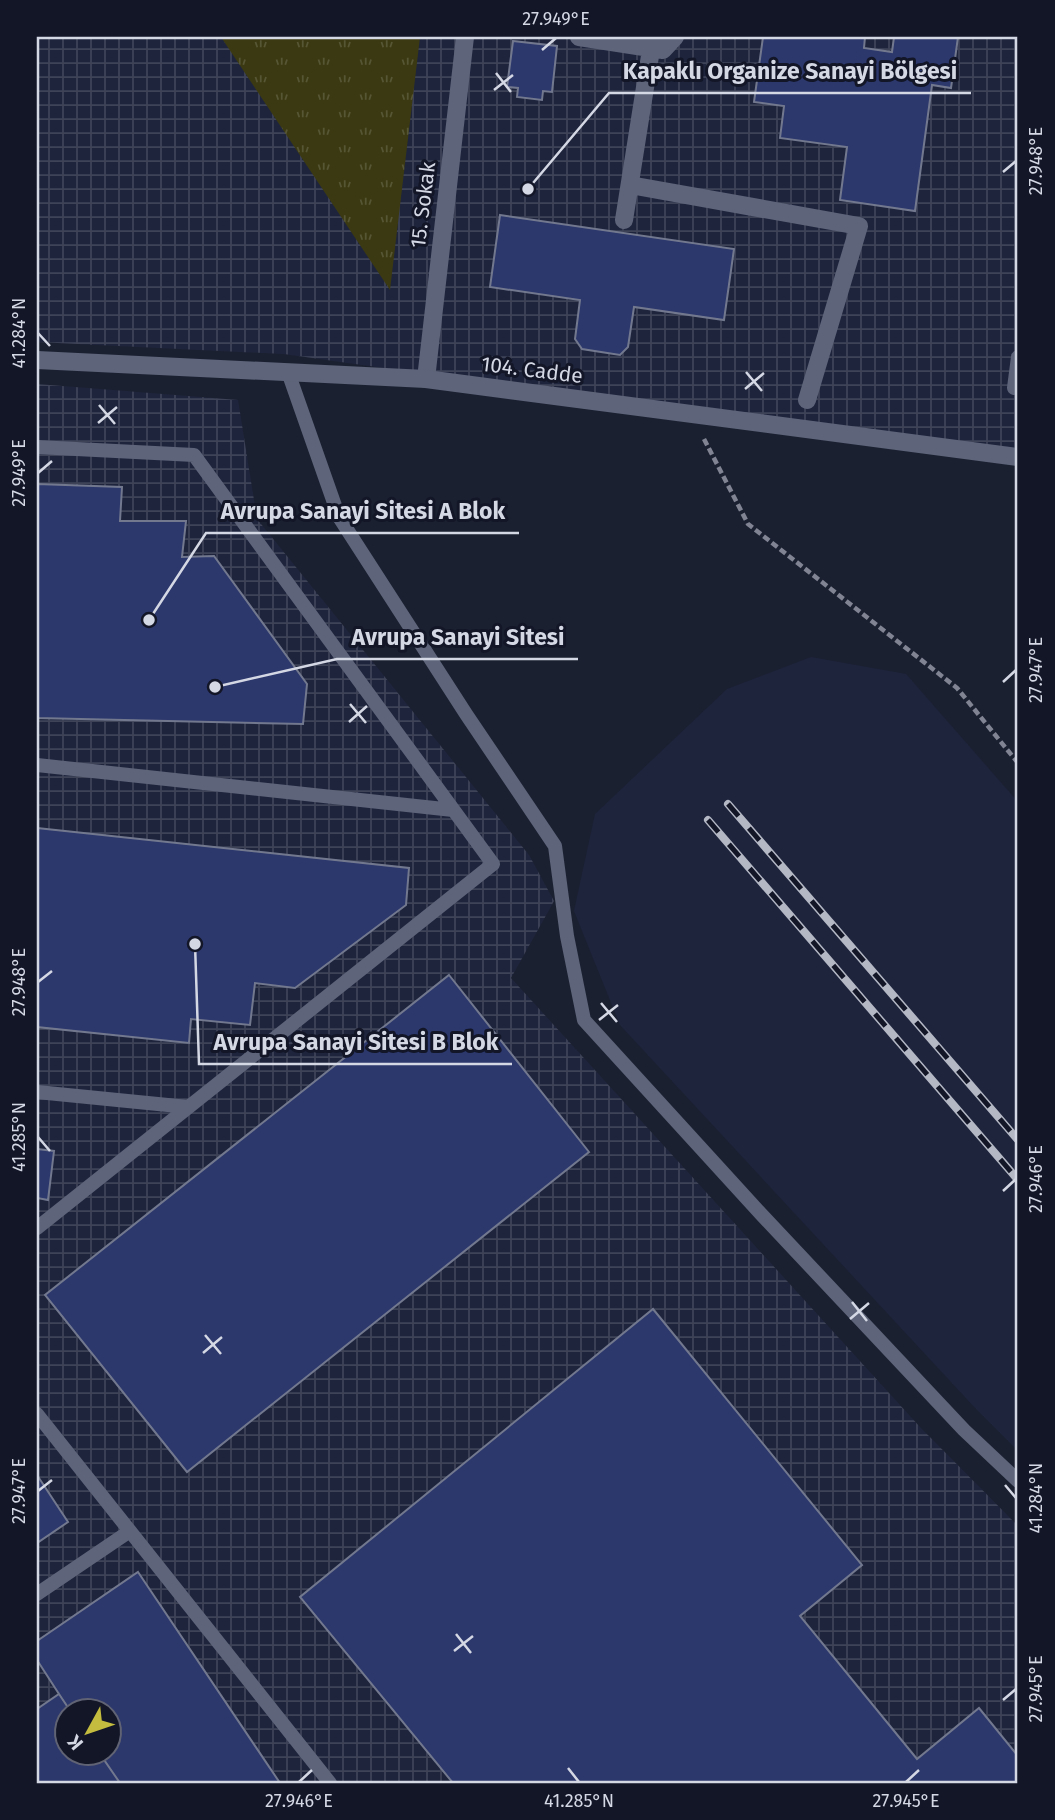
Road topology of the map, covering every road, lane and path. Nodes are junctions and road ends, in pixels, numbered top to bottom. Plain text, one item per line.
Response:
1 (465, 37) edge
2 (579, 37) edge
3 (675, 37) edge
4 (652, 42) edge
5 (630, 185) junction
6 (624, 220) dead end
7 (1018, 357) edge
8 (37, 360) edge
9 (288, 372) junction
10 (426, 379) junction
11 (1014, 388) dead end
12 (807, 400) dead end
13 (691, 414) junction
14 (37, 447) edge
15 (1018, 457) edge
16 (1018, 763) edge
17 (37, 765) edge
18 (453, 810) junction
19 (37, 1092) edge
20 (188, 1107) junction
21 (37, 1228) edge
22 (37, 1414) edge
23 (1018, 1481) edge
24 (130, 1531) junction
25 (37, 1594) edge
26 (330, 1783) edge

1 - 10 street, 15. Sokak
2 - 4 street
3 - 4 street
4 - 5 street
5 - 6 street
5 - 12 street
7 - 11 lane
8 - 9 street, 104. Cadde
9 - 10 street, 104. Cadde
9 - 23 lane
10 - 13 street, 104. Cadde
13 - 15 street, 104. Cadde
13 - 16 path
14 - 18 lane
17 - 18 lane
18 - 20 lane
19 - 20 lane
20 - 21 lane
22 - 24 lane
24 - 25 lane
24 - 26 lane

